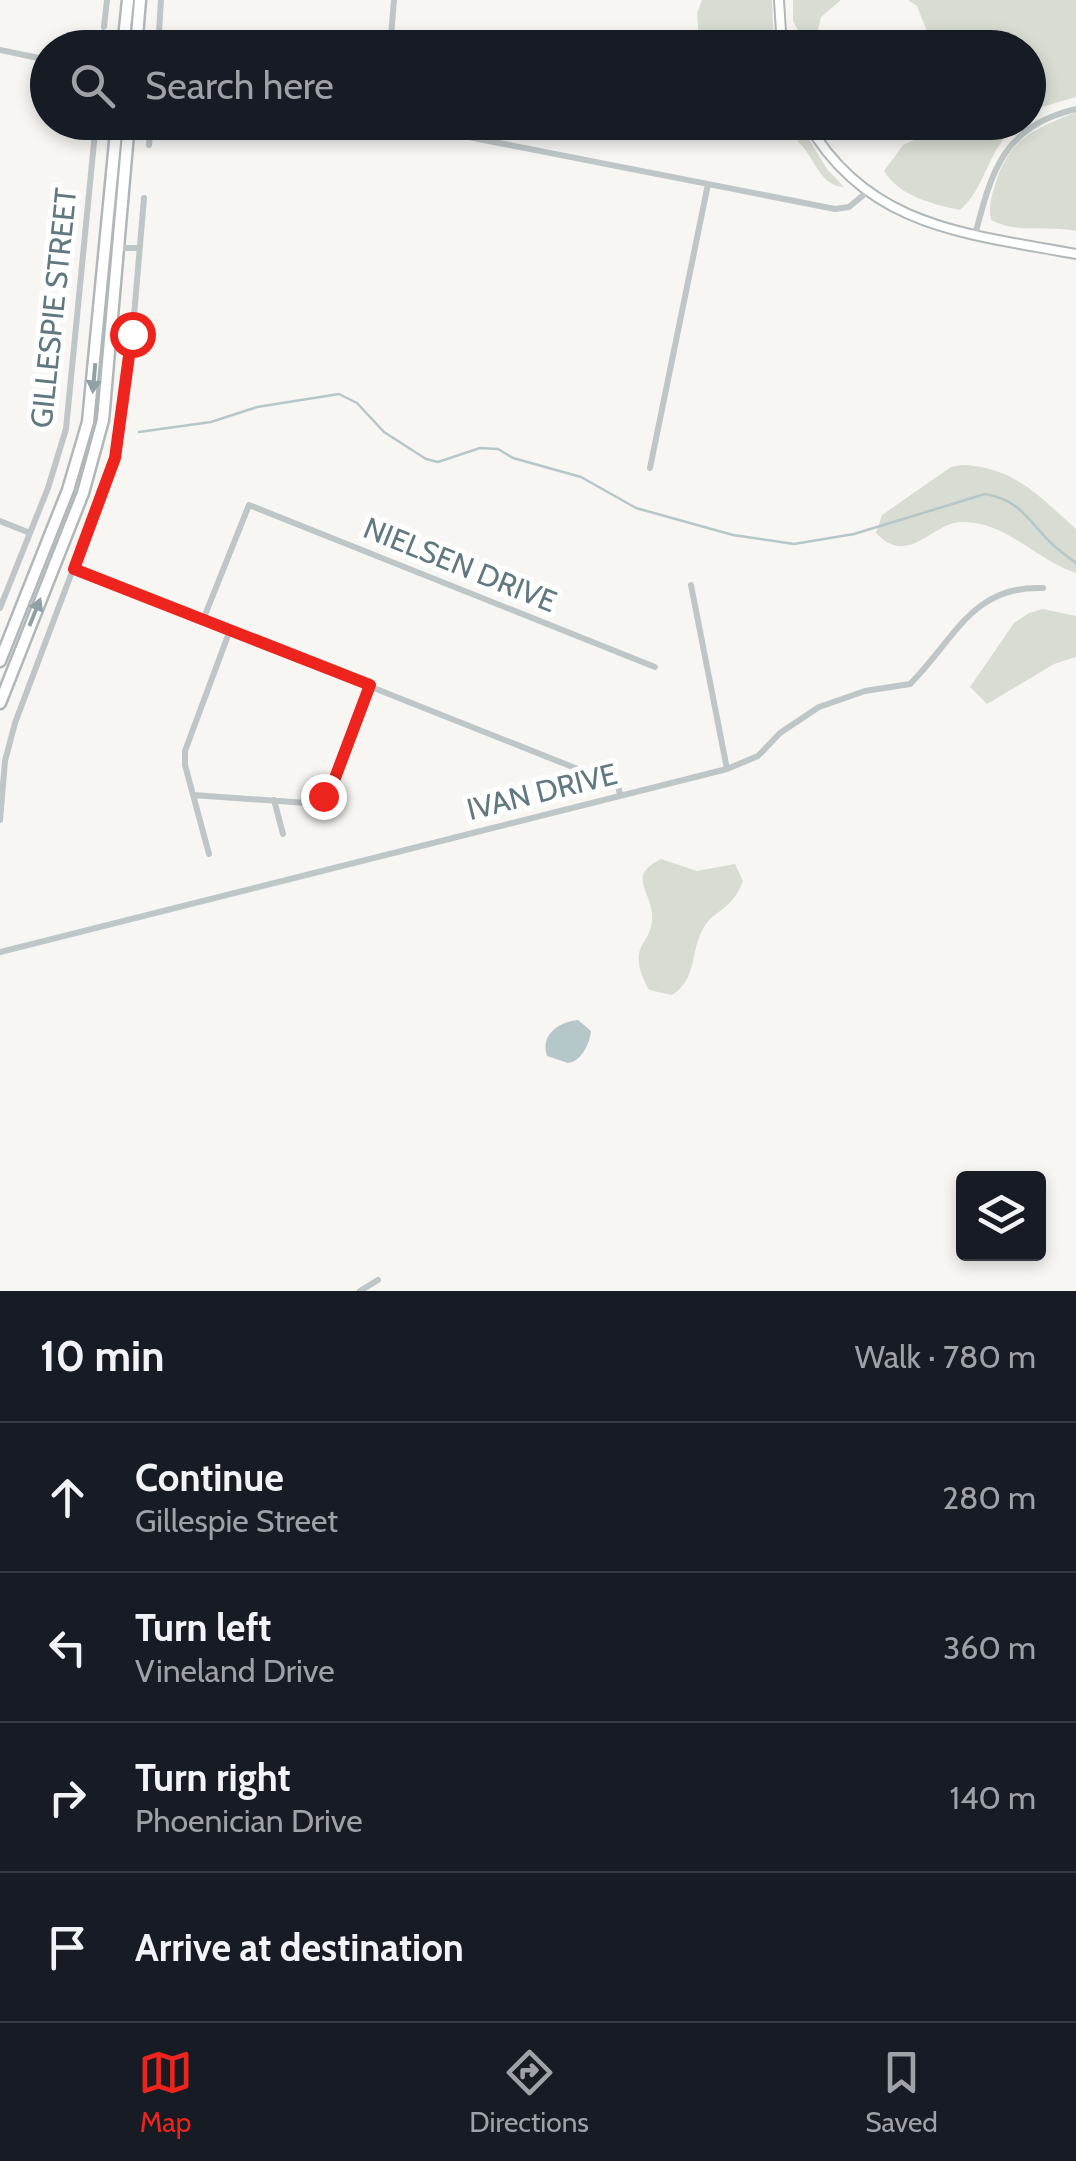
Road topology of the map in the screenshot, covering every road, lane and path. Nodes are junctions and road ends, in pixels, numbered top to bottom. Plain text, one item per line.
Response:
1 (107, 0) edge
2 (128, 0) edge
3 (140, 0) edge
4 (161, 0) edge
5 (394, 0) edge
6 (779, 0) edge
7 (104, 27) dead end
8 (126, 30) edge
9 (138, 30) edge
10 (159, 30) edge
11 (392, 30) edge
12 (781, 30) edge
13 (0, 50) edge
14 (30, 56) edge
15 (1076, 109) edge
16 (1046, 121) edge
17 (95, 140) edge
18 (115, 140) joint
19 (128, 140) edge
20 (149, 140) edge
21 (484, 140) edge
22 (819, 140) edge
23 (1016, 140) edge
24 (149, 145) dead end
25 (708, 184) junction
26 (867, 192) junction
27 (144, 198) dead end
28 (976, 235) junction
29 (86, 246) junction
30 (105, 246) junction
31 (119, 248) junction
32 (140, 248) junction
33 (1076, 254) edge
34 (650, 468) dead end
35 (0, 521) edge
36 (30, 533) junction
37 (74, 569) junction
38 (691, 585) dead end
39 (1044, 588) dead end
40 (0, 608) edge
41 (203, 620) junction
42 (230, 630) junction
43 (4, 640) edge
44 (0, 662) edge
45 (654, 667) dead end
46 (0, 683) edge
47 (370, 685) junction
48 (0, 703) edge
49 (728, 769) junction
50 (193, 795) junction
51 (620, 795) junction
52 (274, 800) junction
53 (0, 820) edge
54 (283, 834) dead end
55 (209, 854) dead end
56 (0, 952) edge
57 (378, 1280) dead end
58 (360, 1291) edge

1 - 7 street
2 - 8 highway
3 - 9 highway
4 - 10 street
5 - 11 street
6 - 12 main road
13 - 14 street
15 - 16 street
17 - 29 street, GILLESPIE STREET
18 - 30 highway
18 - 31 highway
19 - 31 highway
20 - 24 street
21 - 25 street
22 - 26 main road
23 - 28 street
25 - 26 street
25 - 34 street
26 - 28 main road
27 - 32 street
28 - 33 main road
29 - 30 street
29 - 36 street, GILLESPIE STREET
30 -> 43 highway
31 - 32 street
48 -> 31 highway
32 - 37 street
35 - 36 street
36 - 40 street, GILLESPIE STREET
37 - 41 street
37 - 53 street
38 - 49 street
39 - 49 street, IVAN DRIVE
41 - 42 street
41 - 45 street, NIELSEN DRIVE
42 - 47 street
42 - 50 street
43 - 44 highway
43 - 46 highway
47 - 51 street
47 - 52 street
49 - 51 street, IVAN DRIVE
50 - 52 street
50 - 55 street
51 - 56 street, IVAN DRIVE
52 - 54 street
57 - 58 street

